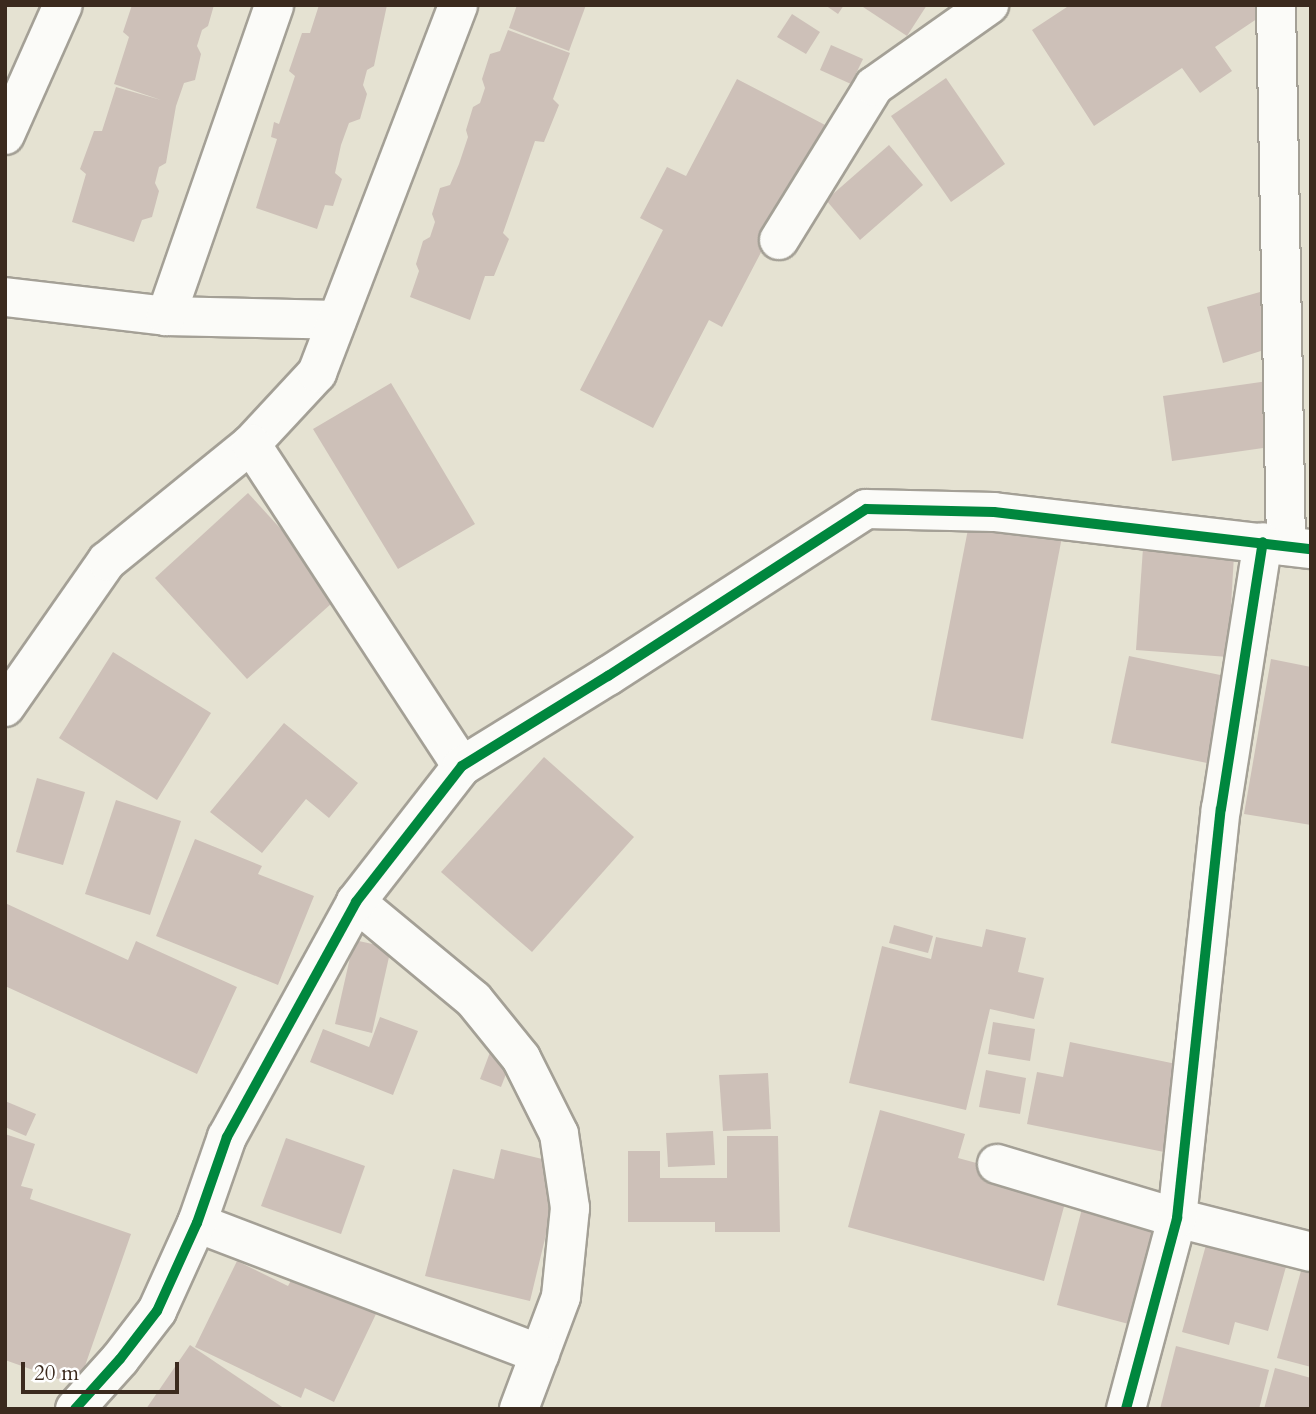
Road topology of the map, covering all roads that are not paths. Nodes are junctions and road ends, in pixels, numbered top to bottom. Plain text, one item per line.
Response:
1 (63, 5) edge
2 (274, 5) edge
3 (458, 5) edge
4 (989, 5) edge
5 (1276, 5) edge
6 (5, 135) edge
7 (779, 240) dead end
8 (5, 297) edge
9 (166, 316) junction
10 (337, 320) junction
11 (251, 444) junction
12 (1287, 546) edge
13 (5, 707) edge
14 (461, 766) junction
15 (356, 902) junction
16 (997, 1164) dead end
17 (1177, 1218) junction
18 (197, 1223) junction
19 (1311, 1252) edge
20 (540, 1354) junction
21 (75, 1409) edge
22 (519, 1409) edge
23 (1126, 1409) edge

1 - 6 street
2 - 9 street
3 - 10 street
4 - 7 street
5 - 12 street
8 - 9 street
9 - 10 street
10 - 11 street
11 - 13 street
11 - 14 street
12 - 14 street
12 - 17 street
14 - 15 street
15 - 18 street
15 - 20 street
16 - 17 street
17 - 19 street
17 - 23 street
18 - 20 street
18 - 21 street
20 - 22 street

